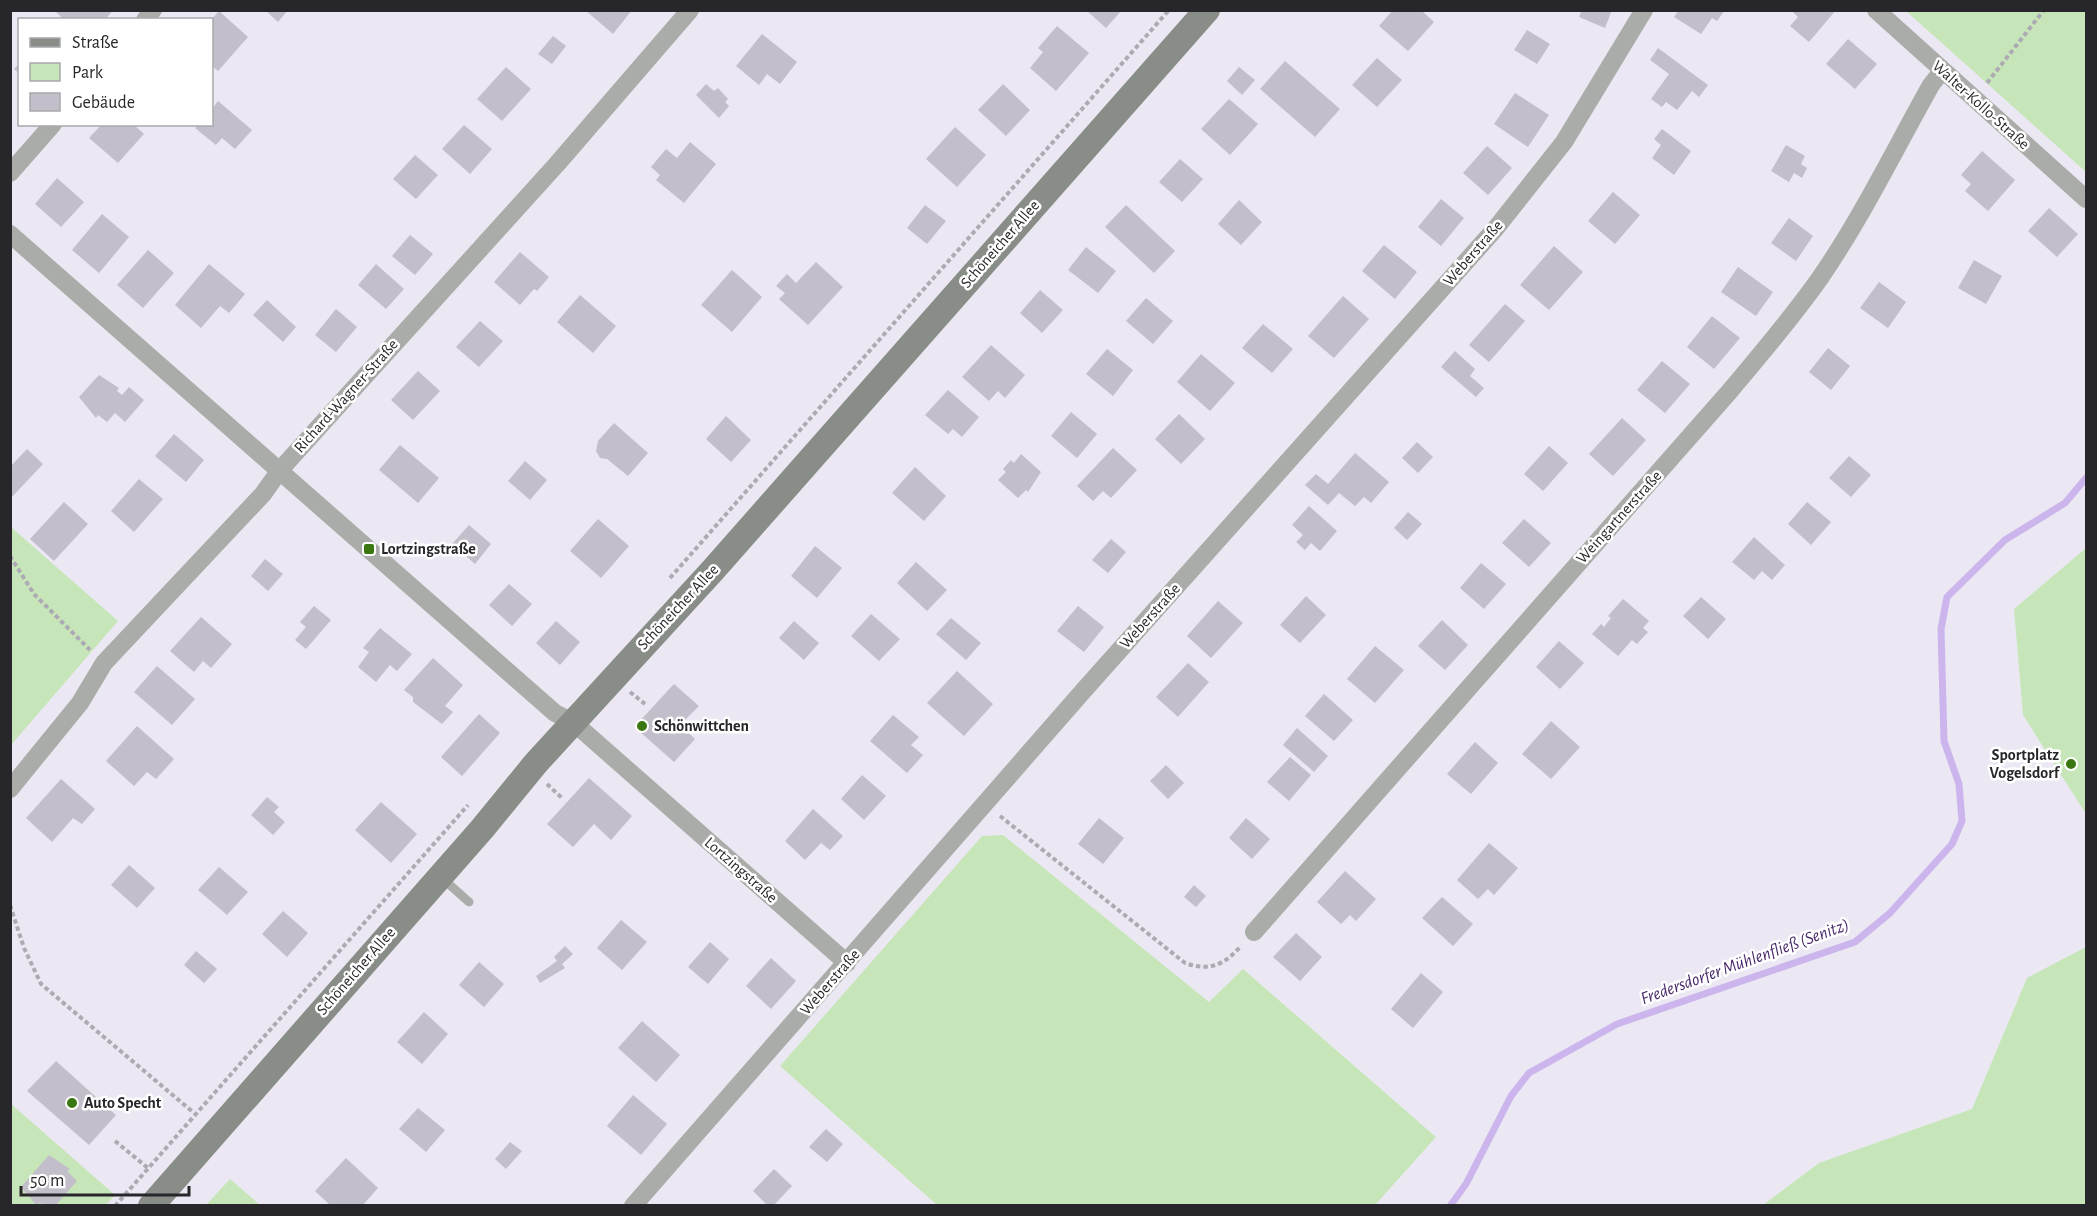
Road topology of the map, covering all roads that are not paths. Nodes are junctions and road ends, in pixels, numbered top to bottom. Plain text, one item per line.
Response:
1 (690, 10) edge
2 (1207, 10) edge
3 (1644, 10) edge
4 (1876, 10) edge
5 (1942, 71) junction
6 (51, 126) edge
7 (10, 173) edge
8 (2086, 199) edge
9 (10, 234) edge
10 (280, 470) junction
11 (573, 723) junction
12 (10, 789) edge
13 (440, 876) junction
14 (470, 902) dead end
15 (1254, 932) road end
16 (847, 963) junction
17 (151, 1206) edge
18 (633, 1206) edge

1 - 10 street, Richard-Wagner-Straße
2 - 11 street, Schöneicher Allee
3 - 16 street, Weberstraße
4 - 5 street, Walter-Kollo-Straße
5 - 8 street, Walter-Kollo-Straße
5 - 15 street, Weingartnerstraße
6 - 7 street
9 - 10 street, Lortzingstraße
10 - 11 street, Lortzingstraße
10 - 12 street, Richard-Wagner-Straße
11 - 13 street, Schöneicher Allee
11 - 16 street, Lortzingstraße
13 - 14 lane
13 - 17 street, Schöneicher Allee
16 - 18 street, Weberstraße

